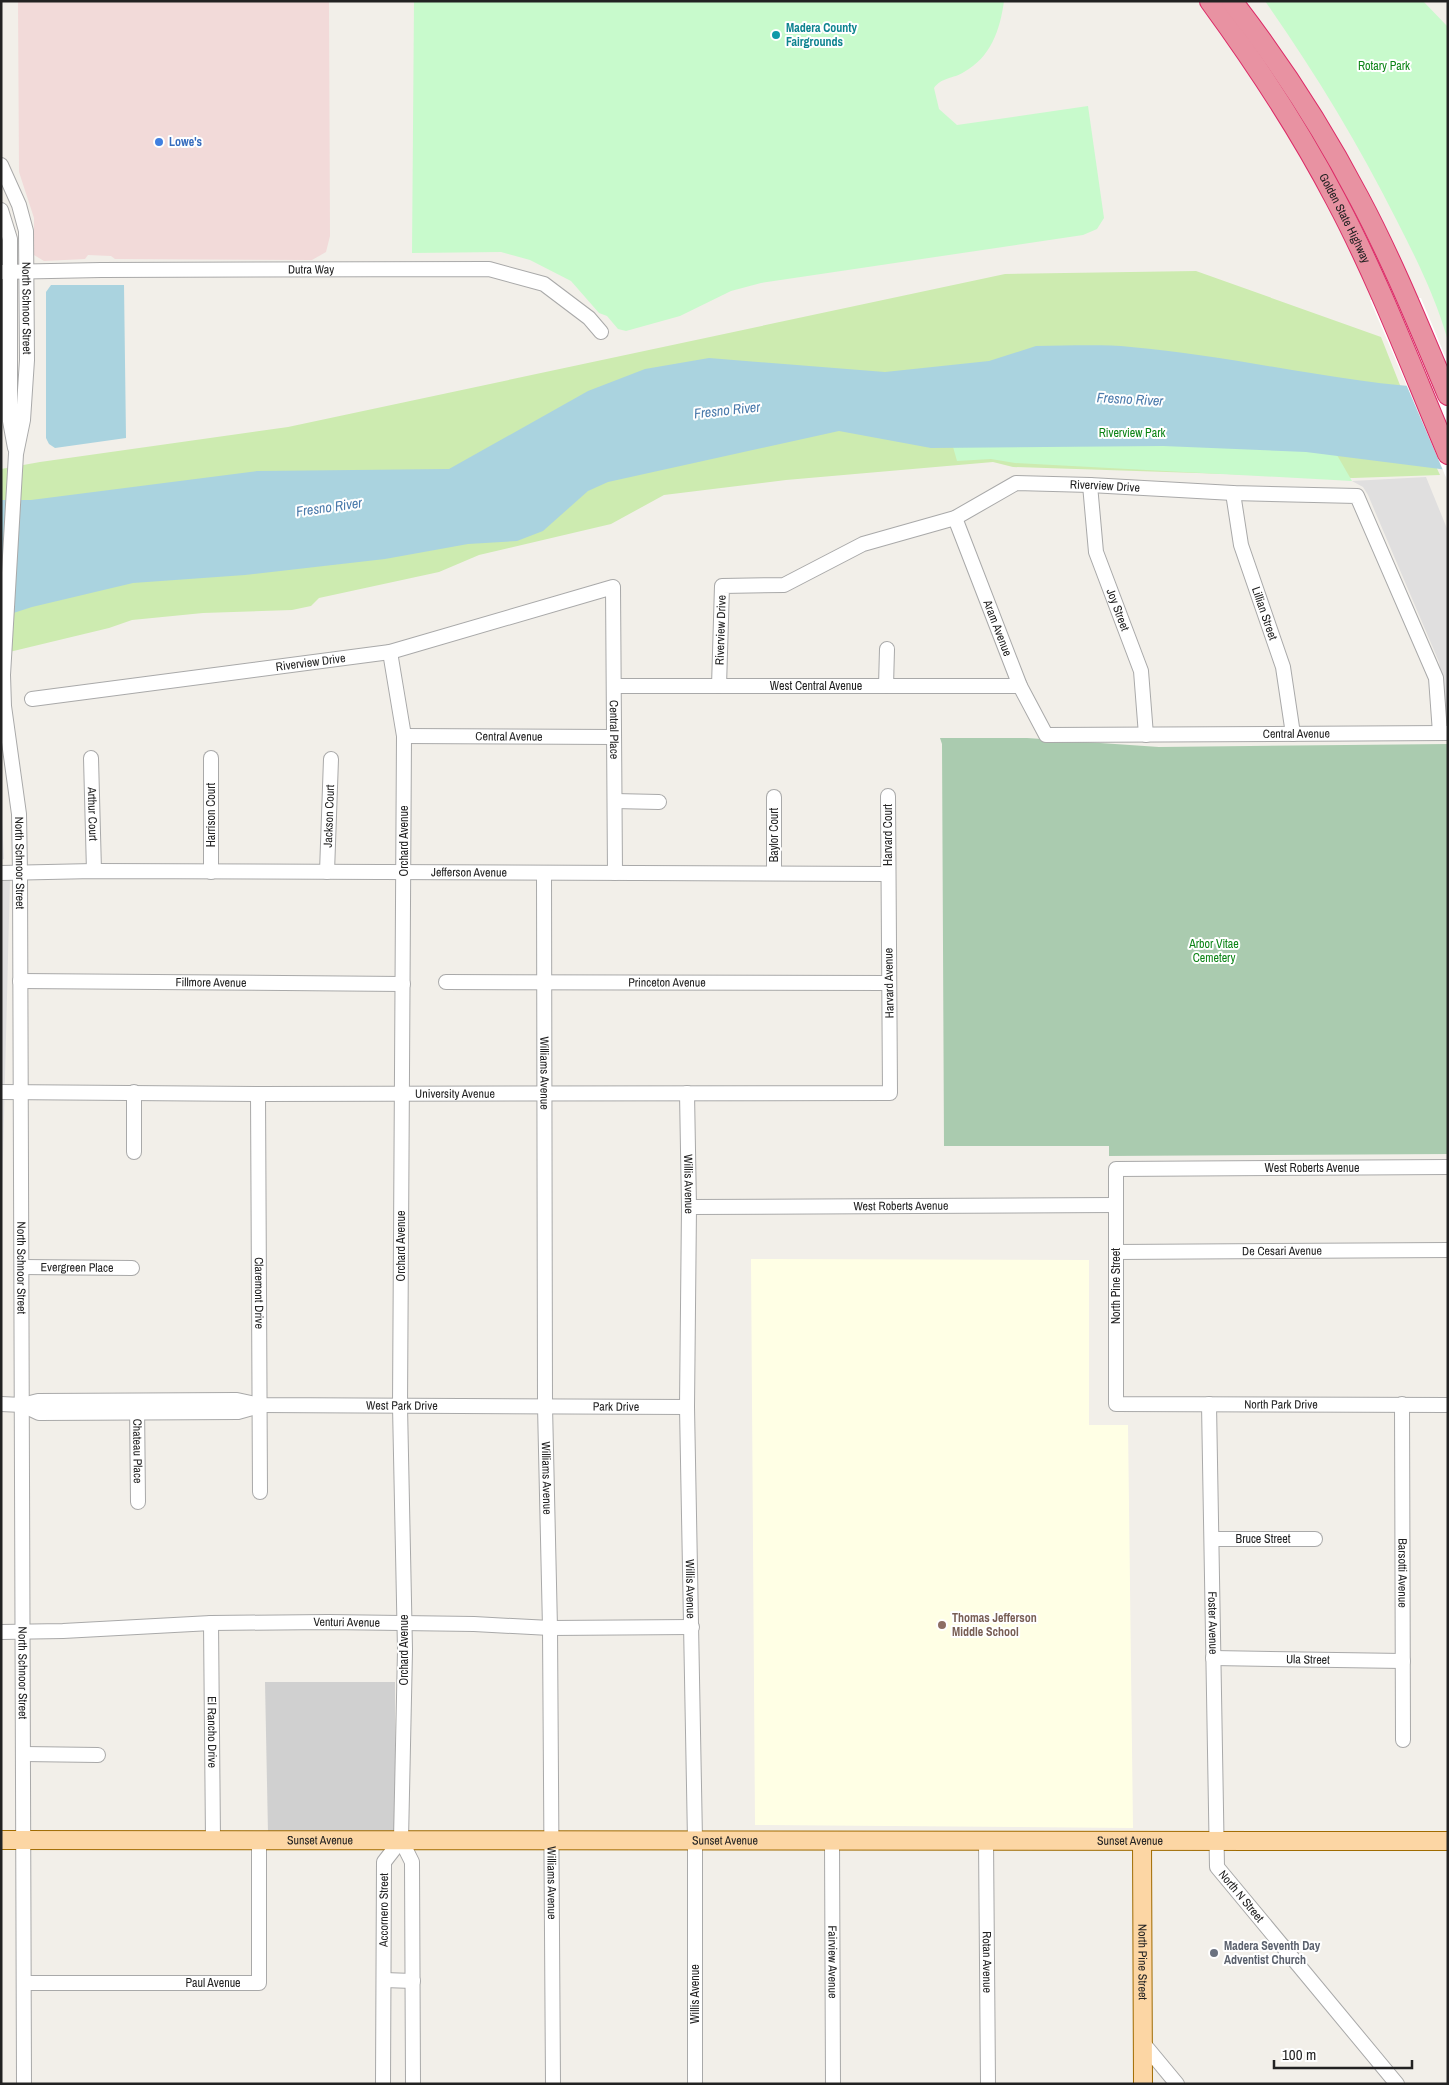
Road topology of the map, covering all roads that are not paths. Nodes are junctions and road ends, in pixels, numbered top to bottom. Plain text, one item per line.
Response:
1 (1210, 1) edge
2 (1232, 1) edge
3 (1239, 1) edge
4 (1264, 43) junction
5 (1, 165) edge
6 (1, 210) edge
7 (6, 272) edge
8 (27, 272) junction
9 (601, 332) dead end
10 (6, 390) edge
11 (1448, 395) edge
12 (16, 454) junction
13 (1448, 454) edge
14 (1090, 485) junction
15 (1233, 493) junction
16 (955, 518) junction
17 (613, 587) joint
18 (887, 648) dead end
19 (390, 652) junction
20 (614, 686) junction
21 (719, 686) junction
22 (886, 686) junction
23 (1020, 686) junction
24 (32, 699) dead end
25 (1444, 733) edge
26 (1293, 734) junction
27 (1146, 735) junction
28 (404, 736) junction
29 (614, 737) junction
30 (91, 758) dead end
31 (211, 758) dead end
32 (330, 759) dead end
33 (888, 796) dead end
34 (774, 798) dead end
35 (615, 801) junction
36 (659, 802) dead end
37 (94, 871) junction
38 (211, 872) junction
39 (328, 872) junction
40 (403, 872) junction
41 (1, 873) edge
42 (20, 873) junction
43 (544, 873) junction
44 (615, 873) junction
45 (774, 874) junction
46 (888, 874) junction
47 (20, 982) junction
48 (446, 982) dead end
49 (545, 982) junction
50 (889, 983) junction
51 (403, 984) junction
52 (1, 1092) edge
53 (21, 1092) junction
54 (134, 1092) junction
55 (687, 1093) junction
56 (890, 1093) joint
57 (258, 1094) junction
58 (401, 1094) junction
59 (546, 1094) junction
60 (134, 1152) dead end
61 (1448, 1167) edge
62 (1116, 1168) joint
63 (1116, 1205) junction
64 (689, 1207) junction
65 (1448, 1250) edge
66 (1116, 1252) junction
67 (22, 1267) junction
68 (132, 1268) dead end
69 (1, 1404) edge
70 (1116, 1404) joint
71 (1209, 1404) junction
72 (1402, 1404) junction
73 (22, 1405) junction
74 (260, 1405) junction
75 (1448, 1405) edge
76 (137, 1406) junction
77 (400, 1406) junction
78 (545, 1406) junction
79 (687, 1407) junction
80 (260, 1492) dead end
81 (138, 1502) dead end
82 (1212, 1539) junction
83 (1315, 1539) dead end
84 (211, 1623) junction
85 (405, 1624) junction
86 (692, 1627) junction
87 (550, 1628) junction
88 (1, 1632) edge
89 (23, 1632) junction
90 (1213, 1658) junction
91 (1402, 1661) junction
92 (1403, 1740) dead end
93 (24, 1754) junction
94 (98, 1755) dead end
95 (1, 1840) edge
96 (213, 1840) junction
97 (259, 1840) junction
98 (401, 1840) junction
99 (551, 1840) junction
100 (695, 1840) junction
101 (832, 1840) junction
102 (986, 1840) junction
103 (24, 1841) junction
104 (1142, 1841) junction
105 (1448, 1841) edge
106 (1216, 1842) junction
107 (384, 1980) junction
108 (413, 1981) junction
109 (24, 1983) junction
110 (1143, 2043) junction
111 (24, 2084) edge
112 (384, 2084) edge
113 (413, 2084) edge
114 (553, 2084) edge
115 (695, 2084) edge
116 (833, 2084) edge
117 (988, 2084) edge
118 (1143, 2084) edge
119 (1177, 2084) edge
120 (1397, 2084) edge

1 - 13 highway, Golden State Highway
2 - 4 highway, Golden State Highway
3 - 4 highway
4 - 11 highway, Golden State Highway
5 - 8 street, North Schnoor Street
6 - 7 street, North Schnoor Street
7 - 8 street, Dutra Way
7 - 10 street, North Schnoor Street
8 - 9 street, Dutra Way
8 - 12 street, North Schnoor Street
10 - 12 street, North Schnoor Street
12 - 42 street, North Schnoor Street
14 - 15 street, Riverview Drive
14 - 16 street, Riverview Drive
14 - 27 street, Joy Street
15 - 25 street, Riverview Drive
15 - 26 street, Lillian Street
16 - 21 street, Riverview Drive
16 - 23 street, Aram Avenue
17 - 19 street, Riverview Drive
17 - 20 street, Central Place
18 - 22 street
19 - 24 street, Riverview Drive
19 - 28 street, Orchard Avenue
20 - 21 street, West Central Avenue
20 - 29 street, Central Place
21 - 22 street, West Central Avenue
22 - 23 street, West Central Avenue
23 - 27 street, Aram Avenue
25 - 26 street, Central Avenue
26 - 27 street, Central Avenue
28 - 29 street, Central Avenue
28 - 40 street, Orchard Avenue
29 - 35 street, Central Place
30 - 37 street, Arthur Court
31 - 38 street, Harrison Court
32 - 39 street, Jackson Court
33 - 46 street, Harvard Court
34 - 45 street, Baylor Court
35 - 36 street
35 - 44 street, Central Place
37 - 38 street, Jefferson Avenue
37 - 42 street, Jefferson Avenue
38 - 39 street, Jefferson Avenue
39 - 40 street, Jefferson Avenue
40 - 43 street, Jefferson Avenue
40 - 51 street, Orchard Avenue
41 - 42 street
42 - 47 street, North Schnoor Street
43 - 44 street, Jefferson Avenue
43 - 49 street, Williams Avenue
44 - 45 street, Jefferson Avenue
45 - 46 street, Jefferson Avenue
46 - 50 street, Harvard Avenue
47 - 51 street, Fillmore Avenue
47 - 53 street, North Schnoor Street
48 - 49 street, Princeton Avenue
49 - 50 street, Princeton Avenue
49 - 59 street, Williams Avenue
50 - 56 street, Harvard Avenue
51 - 58 street, Orchard Avenue
52 - 53 street, University Avenue
53 - 54 street, University Avenue
53 - 67 street, North Schnoor Street
54 - 57 street, University Avenue
54 - 60 street
55 - 56 street, University Avenue
55 - 59 street, University Avenue
55 - 64 street, Willis Avenue
57 - 58 street, University Avenue
57 - 74 street, Claremont Drive
58 - 59 street, University Avenue
58 - 77 street, Orchard Avenue
59 - 78 street, Williams Avenue
61 - 62 street, West Roberts Avenue
62 - 63 street, North Pine Street
63 - 64 street, West Roberts Avenue
63 - 66 street, North Pine Street
64 - 79 street, Willis Avenue
65 - 66 street, De Cesari Avenue
66 - 70 street, North Pine Street
67 - 68 street, Evergreen Place
67 - 73 street, North Schnoor Street
69 - 73 street, West Park Drive
70 - 71 street, North Park Drive
71 - 72 street, North Park Drive
71 - 82 street, Foster Avenue
72 - 75 street, North Park Drive
72 - 91 street, Barsotti Avenue
73 - 76 street, West Park Drive
73 - 89 street, North Schnoor Street
74 - 76 street, West Park Drive
74 - 77 street, West Park Drive
74 - 80 street, Claremont Drive
76 - 81 street, Chateau Place
77 - 78 street, West Park Drive
77 - 85 street, Orchard Avenue
78 - 79 street, Park Drive
78 - 87 street, Williams Avenue
79 - 86 street, Willis Avenue
82 - 83 street, Bruce Street
82 - 90 street, Foster Avenue
84 - 85 street, Venturi Avenue
84 - 89 street, Venturi Avenue
84 - 96 street, El Rancho Drive
85 - 87 street, Venturi Avenue
85 - 98 street, Orchard Avenue
86 - 87 street, Venturi Avenue
86 - 100 street, Willis Avenue
87 - 99 street, Williams Avenue
88 - 89 street, Venturi Avenue
89 - 93 street, North Schnoor Street
90 - 91 street, Ula Street
90 - 106 street, Foster Avenue
91 - 92 street, Barsotti Avenue
93 - 94 street
93 - 103 street, North Schnoor Street
95 - 103 main road, Sunset Avenue
96 - 97 main road, Sunset Avenue
96 - 103 main road, Sunset Avenue
97 - 98 main road, Sunset Avenue
97 - 109 street, Paul Avenue
98 - 99 main road, Sunset Avenue
98 - 107 street, Accornero Street
98 - 108 street
99 - 100 main road, Sunset Avenue
99 - 114 street, Williams Avenue
100 - 101 main road, Sunset Avenue
100 - 115 street, Willis Avenue
101 - 102 main road, Sunset Avenue
101 - 116 street, Fairview Avenue
102 - 104 main road, Sunset Avenue
102 - 117 street, Rotan Avenue
103 - 109 street, North Schnoor Street
104 - 106 main road, Sunset Avenue
104 - 110 main road, North Pine Street
105 - 106 main road, Sunset Avenue
106 - 120 street, North N Street
107 - 108 street
107 - 112 street, Accornero Street
108 - 113 street
109 - 111 street, North Schnoor Street
110 - 118 main road, North Pine Street
110 - 119 street

